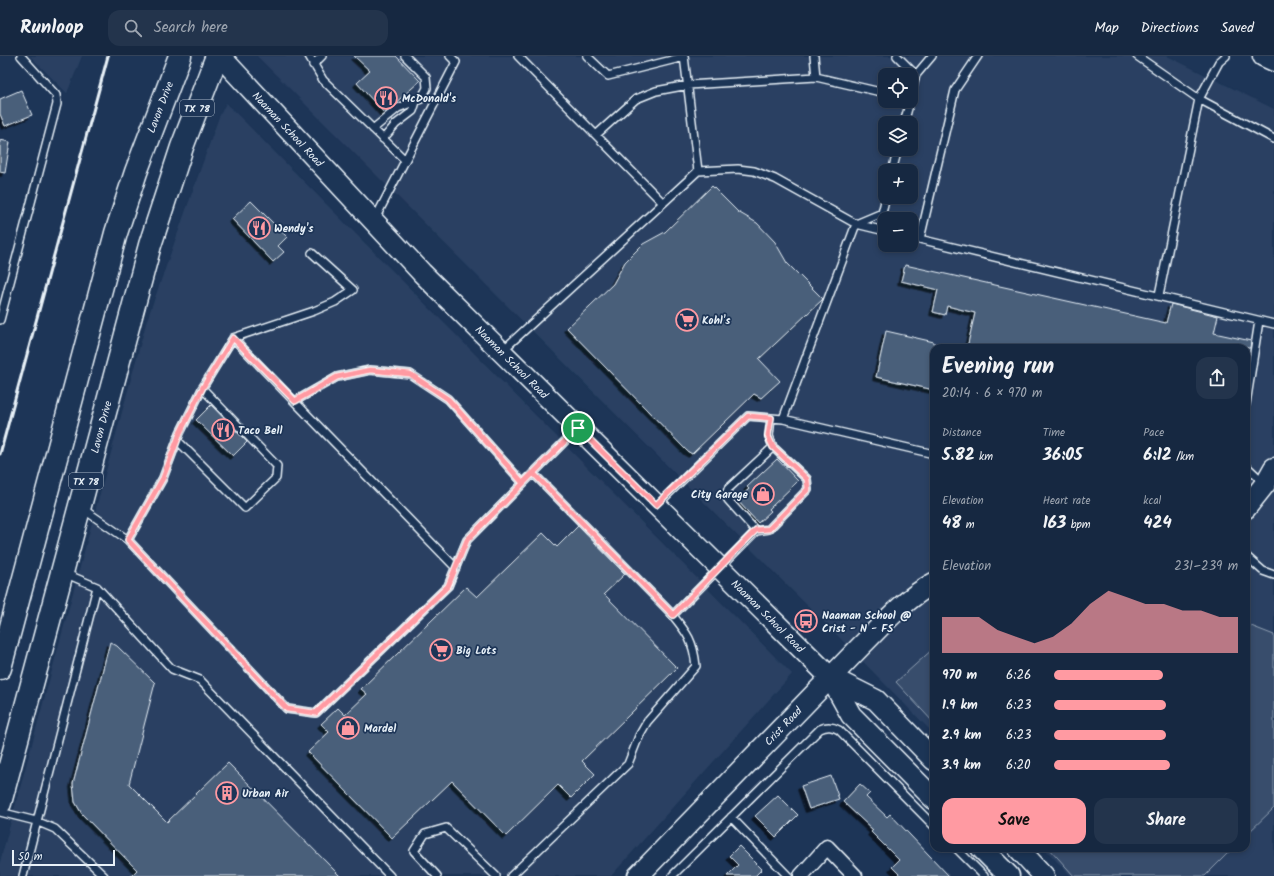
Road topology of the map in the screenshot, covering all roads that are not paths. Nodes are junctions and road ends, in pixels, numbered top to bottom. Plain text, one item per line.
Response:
1 (21, 56) edge
2 (180, 56) edge
3 (218, 56) edge
4 (309, 56) edge
5 (322, 56) edge
6 (405, 56) edge
7 (450, 56) edge
8 (518, 56) edge
9 (587, 56) edge
10 (814, 56) edge
11 (897, 56) edge
12 (932, 56) edge
13 (978, 56) edge
14 (1137, 56) edge
15 (1226, 56) edge
16 (1263, 56) edge
17 (684, 57) edge
18 (458, 59) edge
19 (1274, 61) edge
20 (313, 65) junction
21 (909, 68) edge
22 (918, 73) edge
23 (816, 77) junction
24 (688, 85) junction
25 (878, 91) edge
26 (1199, 99) junction
27 (416, 102) junction
28 (373, 129) junction
29 (596, 135) junction
30 (383, 139) junction
31 (1274, 139) edge
32 (405, 160) junction
33 (698, 171) junction
34 (663, 203) junction
35 (884, 204) edge
36 (374, 221) junction
37 (856, 224) junction
38 (878, 229) edge
39 (920, 239) joint
40 (312, 253) dead end
41 (1160, 295) junction
42 (0, 320) edge
43 (1259, 321) junction
44 (1274, 324) edge
45 (233, 338) junction
46 (501, 352) junction
47 (1250, 378) edge
48 (202, 388) junction
49 (295, 401) junction
50 (771, 418) junction
51 (783, 419) junction
52 (578, 428) junction
53 (178, 440) junction
54 (773, 447) junction
55 (930, 453) edge
56 (1250, 468) edge
57 (533, 473) junction
58 (1270, 476) edge
59 (523, 483) junction
60 (45, 498) junction
61 (1250, 503) edge
62 (656, 505) junction
63 (79, 507) junction
64 (756, 530) junction
65 (128, 540) junction
66 (1250, 560) edge
67 (456, 568) junction
68 (719, 568) junction
69 (62, 572) junction
70 (1274, 575) edge
71 (930, 585) edge
72 (97, 587) junction
73 (673, 615) junction
74 (0, 668) edge
75 (830, 677) junction
76 (930, 756) edge
77 (930, 796) edge
78 (0, 803) edge
79 (0, 812) edge
80 (731, 817) junction
81 (36, 821) junction
82 (930, 822) edge
83 (960, 852) edge
84 (985, 852) edge
85 (1022, 852) edge
86 (23, 876) edge
87 (104, 876) edge
88 (390, 876) edge
89 (436, 876) edge
90 (496, 876) edge
91 (511, 876) edge
92 (638, 876) edge
93 (672, 876) edge
94 (788, 876) edge
95 (801, 876) edge
96 (856, 876) edge
97 (984, 876) edge
98 (1009, 876) edge
99 (1044, 876) edge

1 - 42 lane
2 - 60 main road, Lavon Drive / TX 78
3 - 36 main road, Naaman School Road
3 - 63 main road, Lavon Drive / TX 78
4 - 20 lane
5 - 20 lane
6 - 27 lane
7 - 18 lane
8 - 29 lane
9 - 17 lane
10 - 23 lane
11 - 21 lane
12 - 22 lane
13 - 39 lane
14 - 26 lane
15 - 26 lane
16 - 19 main road
17 - 24 lane
18 - 32 lane
20 - 28 lane
23 - 24 lane
23 - 25 lane
24 - 29 lane
24 - 33 lane
26 - 31 lane
26 - 41 lane
27 - 28 lane
27 - 30 lane
28 - 30 lane
29 - 34 lane
30 - 32 lane
32 - 36 lane
33 - 34 lane
33 - 37 lane
34 - 46 lane
35 - 37 lane
36 - 46 main road, Naaman School Road
37 - 38 lane
37 - 51 lane
39 - 41 lane
40 - 45 lane
41 - 43 lane
43 - 44 lane
43 - 47 lane
45 - 48 lane
45 - 49 lane
46 - 52 main road, Naaman School Road
48 - 53 lane
48 - 53 lane
49 - 59 lane
49 - 67 lane
50 - 51 lane
50 - 54 lane
50 - 62 lane
51 - 55 lane
52 - 57 lane
52 - 62 main road, Naaman School Road
53 - 65 lane
54 - 64 lane
54 - 64 lane
56 - 58 lane
57 - 59 lane
57 - 73 lane
58 - 61 main road
59 - 67 lane
60 - 63 main road
60 - 74 main road, Lavon Drive / TX 78
62 - 68 main road, Naaman School Road
63 - 65 lane
63 - 69 main road, Lavon Drive / TX 78
64 - 68 lane
65 - 67 lane
66 - 70 lane
68 - 73 lane
68 - 75 main road, Naaman School Road
69 - 72 lane
69 - 78 main road, Lavon Drive / TX 78
71 - 75 main road, Crist Road
72 - 81 lane
72 - 88 lane
73 - 91 lane
75 - 76 main road, Naaman School Road
75 - 77 main road, Naaman School Road
75 - 92 main road, Crist Road
79 - 81 lane
80 - 82 lane
80 - 93 lane
80 - 94 lane
81 - 86 lane
81 - 87 lane
83 - 97 lane
84 - 98 main road
85 - 99 main road
89 - 90 lane
95 - 96 street

